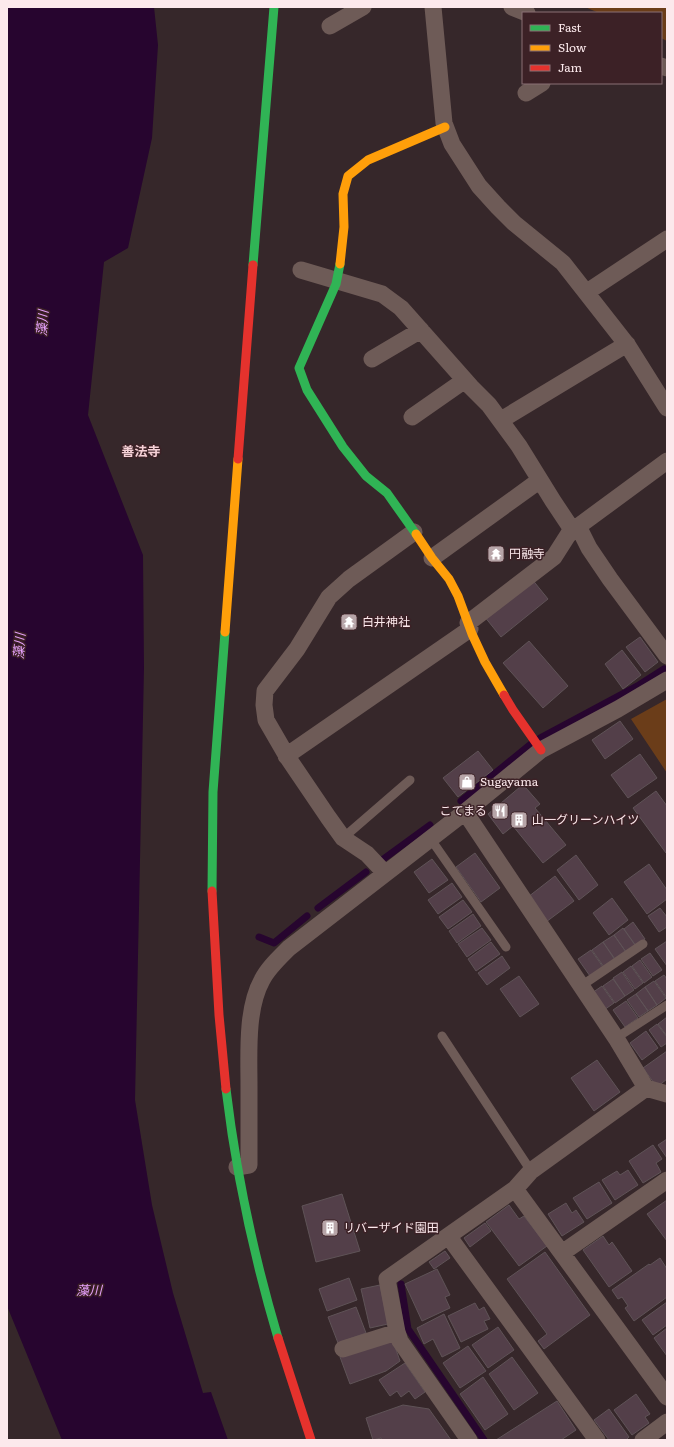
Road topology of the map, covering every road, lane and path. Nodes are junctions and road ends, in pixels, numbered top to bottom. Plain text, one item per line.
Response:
1 (274, 7) edge
2 (363, 7) edge
3 (433, 7) edge
4 (512, 7) edge
5 (524, 12) edge
6 (330, 26) dead end
7 (540, 84) edge
8 (526, 93) dead end
9 (445, 127) junction
10 (667, 239) edge
11 (301, 270) dead end
12 (336, 281) junction
13 (586, 292) junction
14 (421, 330) junction
15 (627, 344) junction
16 (372, 359) dead end
17 (465, 380) junction
18 (667, 408) edge
19 (412, 417) dead end
20 (501, 420) junction
21 (667, 461) edge
22 (540, 480) junction
23 (576, 528) junction
24 (414, 532) junction
25 (432, 558) junction
26 (469, 626) junction
27 (667, 656) edge
28 (667, 680) edge
29 (541, 750) junction
30 (286, 756) junction
31 (410, 780) dead end
32 (465, 812) junction
33 (344, 838) junction
34 (430, 838) junction
35 (384, 873) junction
36 (643, 944) dead end
37 (506, 947) dead end
38 (581, 986) junction
39 (667, 1005) edge
40 (442, 1036) dead end
41 (616, 1038) junction
42 (646, 1088) junction
43 (667, 1094) edge
44 (237, 1167) junction
45 (531, 1171) junction
46 (667, 1180) edge
47 (515, 1189) junction
48 (449, 1237) junction
49 (562, 1253) junction
50 (397, 1332) junction
51 (343, 1349) dead end
52 (667, 1397) edge
53 (667, 1422) edge
54 (311, 1440) edge
55 (469, 1440) edge
56 (597, 1440) edge
57 (643, 1440) edge

1 - 44 street
2 - 6 street
3 - 9 street
4 - 5 street
7 - 8 street
9 - 12 street
9 - 13 street
10 - 13 street
11 - 12 street
12 - 14 street
12 - 24 street
13 - 15 street
14 - 16 street
14 - 17 street
15 - 18 street
15 - 20 street
17 - 19 street
17 - 20 street
20 - 22 street
21 - 23 street
22 - 23 street
22 - 25 street
23 - 26 street
23 - 27 street
24 - 25 street
24 - 30 street
25 - 26 street
26 - 29 street
26 - 30 street
28 - 29 street
29 - 32 street
30 - 33 street
31 - 33 lane
32 - 34 street
32 - 38 street
33 - 35 street
34 - 35 street
34 - 37 lane
35 - 44 street
36 - 38 lane
38 - 41 street
39 - 41 lane
40 - 45 lane
41 - 42 street
42 - 43 street
42 - 45 street
44 - 54 street
45 - 47 street
46 - 49 street
47 - 48 street
47 - 49 street
48 - 50 street
48 - 56 street
49 - 52 street
50 - 51 street
50 - 55 street
53 - 57 street

